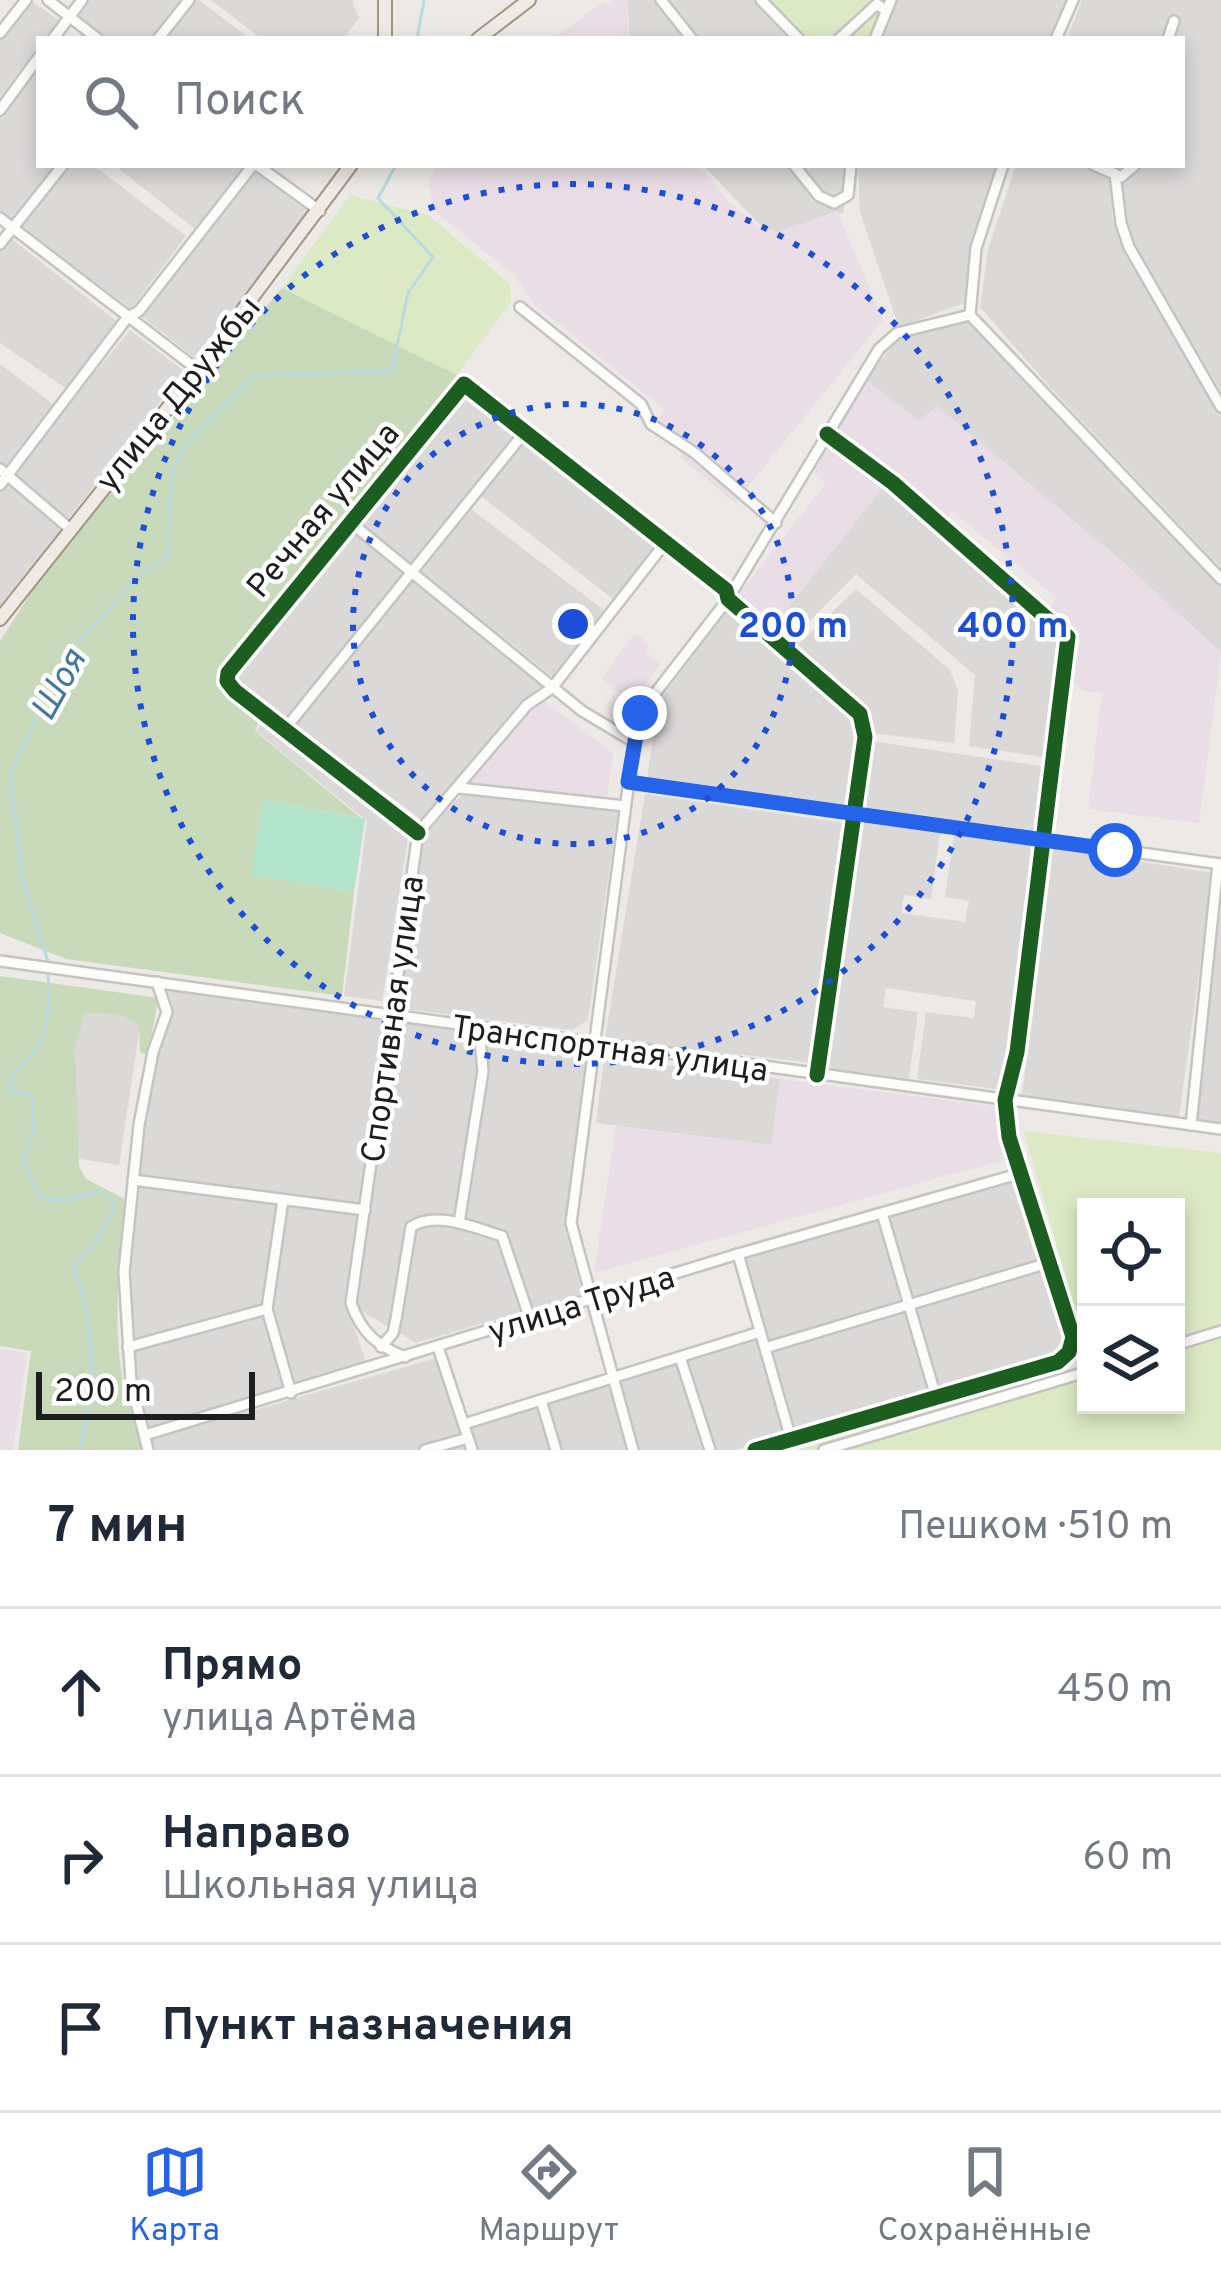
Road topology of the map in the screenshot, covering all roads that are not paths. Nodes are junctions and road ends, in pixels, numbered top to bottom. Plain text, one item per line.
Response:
1 (26, 0) edge
2 (48, 0) edge
3 (82, 0) edge
4 (189, 0) edge
5 (529, 0) edge
6 (661, 0) edge
7 (761, 0) edge
8 (1073, 0) edge
9 (382, 1) edge
10 (888, 6) edge
11 (69, 16) junction
12 (1174, 21) dead end
13 (0, 33) edge
14 (54, 36) edge
15 (94, 36) edge
16 (160, 36) edge
17 (385, 36) edge
18 (482, 36) edge
19 (690, 36) edge
20 (796, 36) edge
21 (842, 36) edge
22 (876, 36) edge
23 (1057, 36) edge
24 (1169, 36) edge
25 (36, 61) edge
26 (0, 110) edge
27 (61, 168) edge
28 (253, 168) edge
29 (259, 168) edge
30 (349, 168) edge
31 (796, 168) edge
32 (851, 168) edge
33 (1002, 168) edge
34 (1101, 168) edge
35 (1134, 168) edge
36 (1114, 174) junction
37 (320, 211) junction
38 (0, 218) edge
39 (12, 228) junction
40 (0, 244) edge
41 (520, 308) dead end
42 (970, 315) junction
43 (127, 317) junction
44 (198, 370) junction
45 (1221, 407) edge
46 (524, 433) junction
47 (827, 434) junction
48 (4, 472) edge
49 (0, 485) edge
50 (350, 522) junction
51 (776, 523) junction
52 (69, 528) junction
53 (665, 543) junction
54 (412, 572) junction
55 (1221, 579) edge
56 (728, 599) junction
57 (0, 619) edge
58 (228, 674) joint
59 (552, 688) junction
60 (285, 729) junction
61 (634, 742) junction
62 (628, 782) junction
63 (458, 788) junction
64 (625, 806) junction
65 (852, 813) junction
66 (418, 833) junction
67 (1043, 839) junction
68 (1220, 864) edge
69 (0, 961) edge
70 (157, 982) junction
71 (390, 1016) junction
72 (479, 1029) junction
73 (592, 1046) junction
74 (817, 1076) junction
75 (1005, 1100) junction
76 (1191, 1125) junction
77 (1221, 1129) edge
78 (1018, 1174) junction
79 (133, 1180) junction
80 (283, 1201) junction
81 (365, 1210) junction
82 (882, 1213) junction
83 (459, 1223) junction
84 (738, 1254) junction
85 (1048, 1263) junction
86 (591, 1300) junction
87 (909, 1305) junction
88 (267, 1310) junction
89 (530, 1319) junction
90 (1221, 1331) edge
91 (760, 1332) junction
92 (1185, 1342) edge
93 (128, 1347) junction
94 (381, 1347) junction
95 (438, 1347) junction
96 (765, 1348) junction
97 (405, 1357) junction
98 (680, 1357) junction
99 (1077, 1375) edge
100 (612, 1379) junction
101 (291, 1393) junction
102 (936, 1397) junction
103 (541, 1400) junction
104 (464, 1424) junction
105 (145, 1435) junction
106 (469, 1438) junction
107 (791, 1439) junction
108 (148, 1450) edge
109 (425, 1450) edge
110 (472, 1450) edge
111 (556, 1450) edge
112 (633, 1450) edge
113 (710, 1450) edge
114 (755, 1450) edge
115 (824, 1450) edge

1 - 13 street
2 - 11 street
3 - 11 street
4 - 16 street
5 - 18 main road
6 - 19 street
7 - 20 street
8 - 23 street
9 - 17 main road
10 - 21 street
10 - 22 street
11 - 14 street
11 - 15 street
12 - 24 street
25 - 26 street
27 - 39 street
28 - 43 street
29 - 37 street
30 - 37 main road, улица Дружбы
31 - 32 street
33 - 42 street
34 - 36 street
35 - 36 street
36 - 45 street
37 - 44 main road, улица Дружбы
38 - 39 street
39 - 40 street
39 - 43 street
41 - 51 street
42 - 47 street
42 - 55 street
43 - 44 street
43 - 48 street
44 - 52 main road, улица Дружбы
46 - 50 street, Речная улица
46 - 53 street
46 - 54 street
47 - 51 street
47 - 67 street
48 - 49 street
48 - 52 street
50 - 54 street
50 - 58 street, Речная улица
51 - 56 street
52 - 57 main road, улица Дружбы
53 - 56 street
53 - 59 street
54 - 59 street
54 - 60 street
56 - 61 street
56 - 65 street
58 - 60 street, Спортивная улица
59 - 61 street
59 - 63 street
60 - 66 street, Спортивная улица
61 - 62 street
62 - 64 street
62 - 65 street
63 - 64 street
63 - 66 street
64 - 73 street
65 - 67 street
65 - 74 street
66 - 71 street, Спортивная улица
67 - 68 street
67 - 75 street
68 - 76 street
69 - 70 street, Транспортная улица
70 - 71 street, Транспортная улица
70 - 79 street
71 - 72 street, Транспортная улица
71 - 81 street, Спортивная улица
72 - 73 street, Транспортная улица
72 - 83 street
73 - 74 street, Транспортная улица
73 - 86 street
74 - 75 street, Транспортная улица
75 - 76 street, Транспортная улица
75 - 78 street
76 - 77 street, Транспортная улица
78 - 82 street, улица Труда
78 - 85 street
79 - 80 street
79 - 93 street
80 - 81 street
80 - 88 street
81 - 94 street, Спортивная улица
82 - 84 street, улица Труда
82 - 87 street
83 - 89 street
83 - 94 street
84 - 86 street, улица Труда
84 - 91 street
85 - 87 street
85 - 102 street
86 - 89 street, улица Труда
86 - 100 street
87 - 96 street
87 - 102 street
88 - 93 street
88 - 101 street
89 - 95 street, улица Труда
90 - 92 street
91 - 96 street
91 - 98 street
93 - 105 street
94 - 97 street
95 - 97 street, улица Труда
95 - 104 street
96 - 107 street
97 - 101 street, улица Труда
98 - 100 street
98 - 113 street
99 - 115 street
100 - 103 street
100 - 112 street
101 - 105 street, улица Труда
102 - 107 street
103 - 104 street
103 - 111 street
104 - 106 street
105 - 108 street
106 - 109 street
106 - 110 street
107 - 114 street

